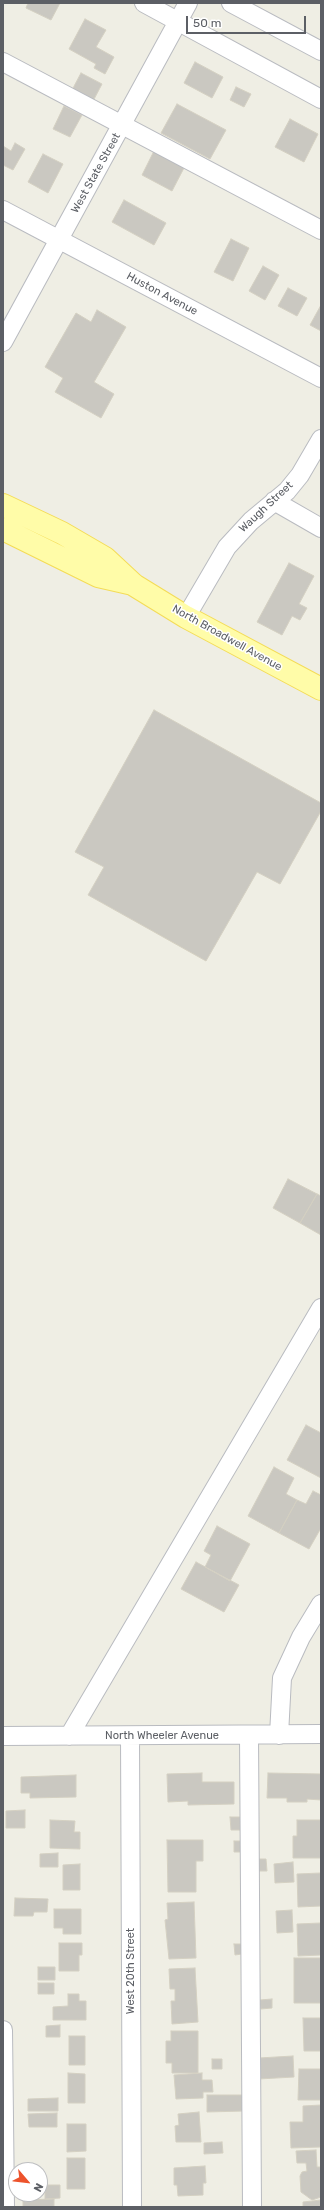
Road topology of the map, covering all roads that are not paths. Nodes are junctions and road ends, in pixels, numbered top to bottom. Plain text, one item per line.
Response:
1 (144, 3) edge
2 (188, 3) edge
3 (231, 3) edge
4 (178, 22) junction
5 (321, 51) edge
6 (3, 62) edge
7 (321, 99) edge
8 (123, 124) junction
9 (3, 210) edge
10 (321, 230) edge
11 (60, 240) junction
12 (3, 342) edge
13 (321, 378) edge
14 (321, 440) edge
15 (274, 501) junction
16 (3, 505) edge
17 (321, 528) edge
18 (3, 529) edge
19 (134, 585) junction
20 (186, 617) junction
21 (321, 689) edge
22 (321, 1308) edge
23 (321, 1604) edge
24 (321, 1734) edge
25 (249, 1735) junction
26 (279, 1735) junction
27 (3, 1736) edge
28 (69, 1736) junction
29 (130, 1736) junction
30 (3, 2030) edge
31 (5, 2207) edge
32 (132, 2207) edge
33 (252, 2207) edge

1 - 4 street
2 - 4 street, West State Street
3 - 5 street
4 - 7 street
4 - 8 street, West State Street
6 - 8 street
8 - 10 street
8 - 11 street, West State Street
9 - 11 street, Huston Avenue
11 - 12 street, West State Street
11 - 13 street, Huston Avenue
14 - 15 street, Waugh Street
15 - 17 street
15 - 20 street, Waugh Street
16 - 19 main road, North Broadwell Avenue
18 - 19 main road, North Broadwell Avenue
19 - 20 main road, North Broadwell Avenue
20 - 21 main road, North Broadwell Avenue
22 - 28 street
23 - 26 street
24 - 26 street, North Wheeler Avenue
25 - 26 street, North Wheeler Avenue
25 - 29 street, North Wheeler Avenue
25 - 33 street
27 - 28 street, North Wheeler Avenue
28 - 29 street, North Wheeler Avenue
29 - 32 street, West 20th Street
30 - 31 street

